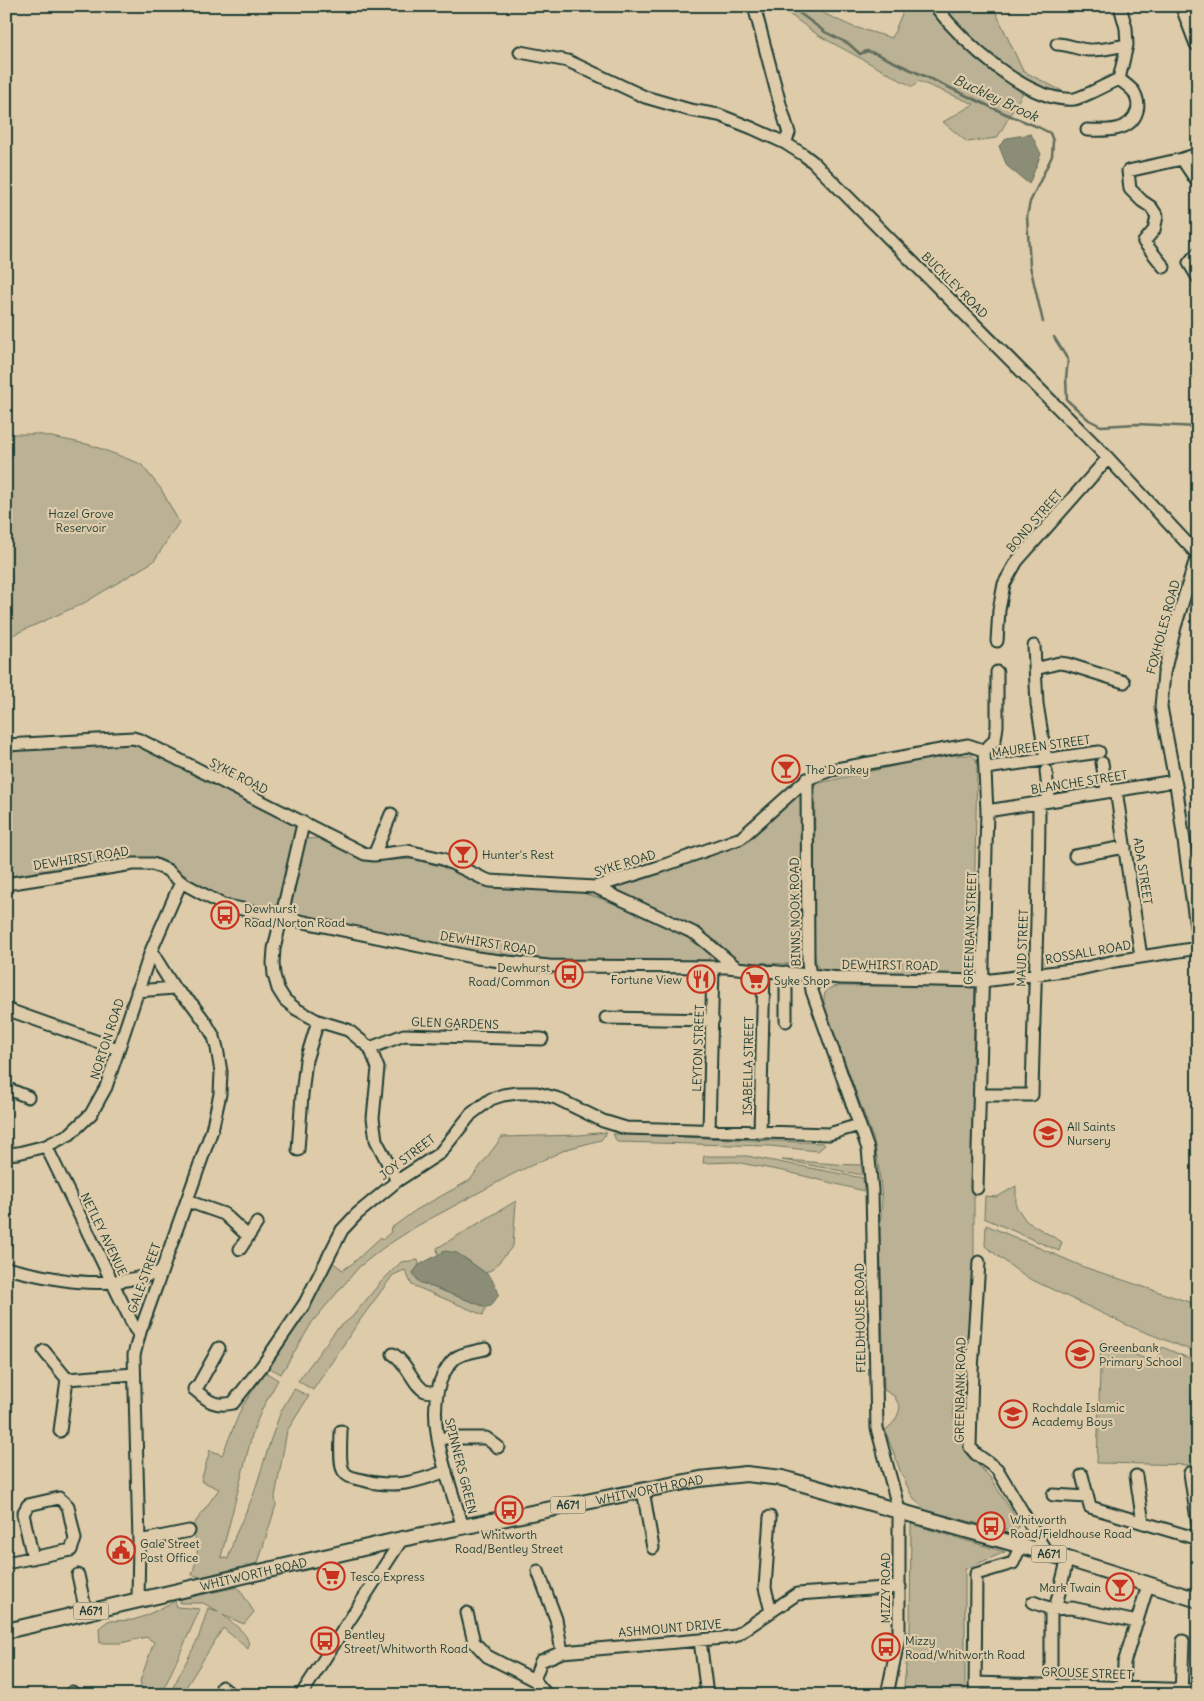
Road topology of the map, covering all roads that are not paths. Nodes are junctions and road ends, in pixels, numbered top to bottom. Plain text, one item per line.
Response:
1 (754, 6) edge
2 (935, 6) edge
3 (1120, 6) edge
4 (1184, 6) edge
5 (1196, 6) edge
6 (1198, 11) edge
7 (1198, 43) edge
8 (1057, 44) dead end
9 (1127, 45) junction
10 (520, 52) dead end
11 (1119, 79) junction
12 (1087, 130) dead end
13 (785, 143) junction
14 (1198, 154) edge
15 (1182, 159) junction
16 (1198, 183) edge
17 (1198, 253) edge
18 (1164, 267) dead end
19 (1198, 278) edge
20 (1108, 458) junction
21 (1198, 557) edge
22 (997, 641) dead end
23 (1034, 646) dead end
24 (1035, 669) junction
25 (997, 672) dead end
26 (1124, 682) dead end
27 (6, 745) edge
28 (984, 752) junction
29 (1101, 757) joint
30 (1046, 759) junction
31 (986, 768) junction
32 (1046, 771) dead end
33 (807, 779) junction
34 (1175, 781) junction
35 (1112, 791) junction
36 (1044, 802) junction
37 (988, 811) junction
38 (391, 814) dead end
39 (303, 824) junction
40 (1125, 847) junction
41 (374, 855) junction
42 (1075, 856) dead end
43 (181, 882) junction
44 (6, 884) edge
45 (595, 887) junction
46 (281, 917) junction
47 (1198, 942) edge
48 (1198, 948) edge
49 (151, 951) junction
50 (1142, 957) junction
51 (713, 967) junction
52 (737, 968) junction
53 (764, 970) junction
54 (786, 972) junction
55 (1034, 975) junction
56 (811, 976) junction
57 (983, 981) junction
58 (174, 988) junction
59 (137, 991) junction
60 (6, 1009) edge
61 (606, 1018) dead end
62 (713, 1020) junction
63 (318, 1021) junction
64 (786, 1021) dead end
65 (542, 1039) dead end
66 (370, 1048) junction
67 (118, 1049) junction
68 (6, 1088) edge
69 (980, 1095) junction
70 (28, 1097) dead end
71 (859, 1125) junction
72 (709, 1131) junction
73 (760, 1133) junction
74 (46, 1146) junction
75 (298, 1150) dead end
76 (6, 1154) edge
77 (397, 1181) junction
78 (976, 1188) dead end
79 (186, 1201) junction
80 (257, 1223) dead end
81 (248, 1236) junction
82 (240, 1249) dead end
83 (979, 1262) dead end
84 (6, 1268) edge
85 (161, 1272) junction
86 (112, 1282) junction
87 (140, 1332) junction
88 (219, 1348) dead end
89 (485, 1349) dead end
90 (44, 1351) dead end
91 (393, 1354) dead end
92 (134, 1374) junction
93 (67, 1380) junction
94 (437, 1392) junction
95 (60, 1431) dead end
96 (341, 1431) dead end
97 (438, 1438) junction
98 (498, 1447) dead end
99 (446, 1470) junction
100 (1190, 1473) dead end
101 (1082, 1475) dead end
102 (1136, 1476) dead end
103 (642, 1490) junction
104 (1053, 1495) dead end
105 (1088, 1502) junction
106 (898, 1510) junction
107 (770, 1517) dead end
108 (1143, 1522) junction
109 (1198, 1526) edge
110 (462, 1527) junction
111 (189, 1530) dead end
112 (402, 1539) junction
113 (1198, 1539) edge
114 (139, 1541) junction
115 (1021, 1545) junction
116 (653, 1548) dead end
117 (1047, 1554) junction
118 (33, 1558) junction
119 (6, 1563) edge
120 (1066, 1566) dead end
121 (538, 1571) dead end
122 (78, 1575) dead end
123 (1148, 1585) junction
124 (900, 1587) junction
125 (138, 1600) junction
126 (1198, 1600) edge
127 (1033, 1602) dead end
128 (1053, 1609) junction
129 (771, 1611) junction
130 (86, 1612) junction
131 (467, 1613) dead end
132 (1137, 1622) junction
133 (6, 1631) edge
134 (700, 1640) junction
135 (1183, 1641) dead end
136 (562, 1652) junction
137 (534, 1680) junction
138 (975, 1683) junction
139 (222, 1687) dead end
140 (1051, 1690) edge
141 (1198, 1690) edge
142 (1124, 1691) edge
143 (1181, 1692) edge
144 (232, 1695) edge
145 (301, 1695) edge
146 (547, 1695) edge
147 (707, 1695) edge
148 (887, 1695) edge
149 (975, 1695) edge

1 - 13 street
2 - 11 street
3 - 9 street
4 - 7 highway
5 - 6 highway
8 - 9 street
9 - 11 street
10 - 13 street, BUCKLEY ROAD
11 - 12 street
13 - 20 street, BUCKLEY ROAD
14 - 15 street
15 - 16 street
15 - 18 street
17 - 19 street
20 - 21 street, BUCKLEY ROAD
20 - 22 street, BOND STREET
21 - 34 street, FOXHOLES ROAD
23 - 24 street
24 - 26 street
24 - 30 street
25 - 28 street
27 - 39 street, SYKE ROAD
28 - 31 street, GREENBANK STREET
28 - 33 street, SYKE ROAD
29 - 30 street, MAUREEN STREET
29 - 35 street, ADA STREET
30 - 31 street, MAUREEN STREET
31 - 37 street, GREENBANK STREET
32 - 36 street, MAUD STREET
33 - 45 street, SYKE ROAD
33 - 56 street, BINNS NOOK ROAD
34 - 35 street, BLANCHE STREET
34 - 47 street, FOXHOLES ROAD
35 - 36 street, BLANCHE STREET
35 - 40 street, ADA STREET
36 - 37 street, BLANCHE STREET
36 - 55 street, MAUD STREET
37 - 57 street, GREENBANK STREET
38 - 41 street
39 - 41 street, SYKE ROAD
39 - 46 street
40 - 42 street
40 - 50 street, ADA STREET
41 - 45 street, SYKE ROAD
43 - 44 street, DEWHIRST ROAD
43 - 46 street, DEWHIRST ROAD
43 - 49 street, NORTON ROAD
45 - 52 street
46 - 51 street, DEWHIRST ROAD
46 - 63 street
48 - 50 street, ROSSALL ROAD
49 - 58 street, GALE STREET
49 - 59 street, NORTON ROAD
50 - 55 street, ROSSALL ROAD
51 - 52 street, DEWHIRST ROAD
51 - 62 street, LEYTON STREET
52 - 53 street, DEWHIRST ROAD
53 - 54 street, DEWHIRST ROAD
53 - 73 street, ISABELLA STREET
54 - 56 street, DEWHIRST ROAD
54 - 64 street
55 - 57 street, ROSSALL ROAD
55 - 69 street, MAUD STREET
56 - 57 street, DEWHIRST ROAD
56 - 71 street, BINNS NOOK ROAD
57 - 69 street, GREENBANK STREET
58 - 59 street
58 - 79 street, GALE STREET
59 - 67 street, NORTON ROAD
60 - 67 street
61 - 62 street
62 - 72 street, LEYTON STREET
63 - 66 street
63 - 75 street
65 - 66 street, GLEN GARDENS
66 - 77 street
67 - 74 street, NORTON ROAD
68 - 70 street
69 - 78 street, GREENBANK STREET
71 - 73 street, JOY STREET
71 - 106 street, FIELDHOUSE ROAD
72 - 73 street, JOY STREET
72 - 77 street, JOY STREET
74 - 76 street, NORTON ROAD
74 - 86 street, NETLEY AVENUE
77 - 88 street, JOY STREET
79 - 81 street
79 - 85 street, GALE STREET
80 - 81 street
81 - 82 street
83 - 117 street, GREENBANK ROAD
84 - 86 street
85 - 86 street
85 - 87 street, GALE STREET
86 - 87 street, NETLEY AVENUE
87 - 92 street, GALE STREET
89 - 94 street, SPINNERS GREEN
90 - 93 street
91 - 94 street
92 - 93 street
92 - 114 street, GALE STREET
93 - 95 street
94 - 97 street, SPINNERS GREEN
96 - 99 street
97 - 98 street
97 - 99 street, SPINNERS GREEN
99 - 110 street, SPINNERS GREEN
100 - 109 street
101 - 105 street
102 - 108 street
103 - 106 main road, WHITWORTH ROAD / A671
103 - 110 main road, WHITWORTH ROAD / A671
103 - 116 street
104 - 105 street
105 - 108 street
106 - 115 main road, WHITWORTH ROAD / A671
106 - 124 street, MIZZY ROAD
107 - 129 street
108 - 113 street
110 - 112 main road, WHITWORTH ROAD / A671
111 - 114 street
112 - 125 main road, WHITWORTH ROAD / A671
112 - 145 street
114 - 125 street, GALE STREET
115 - 117 main road, WHITWORTH ROAD / A671
115 - 138 street
117 - 123 main road, WHITWORTH ROAD / A671
118 - 118 street
118 - 119 street
120 - 128 street
121 - 136 street
122 - 130 street
123 - 126 main road, WHITWORTH ROAD / A671
123 - 132 street
124 - 129 street, ASHMOUNT DRIVE
124 - 148 street, MIZZY ROAD
125 - 130 main road, WHITWORTH ROAD / A671
127 - 128 street
128 - 132 street
128 - 140 street
129 - 134 street, ASHMOUNT DRIVE
130 - 133 main road, WHITWORTH ROAD / A671
131 - 137 street
132 - 142 street
134 - 136 street, ASHMOUNT DRIVE
134 - 147 street
135 - 143 street
136 - 137 street, ASHMOUNT DRIVE
137 - 146 street
138 - 140 street, GROUSE STREET
138 - 149 street
139 - 144 street
140 - 142 street, GROUSE STREET
141 - 143 street, GROUSE STREET
142 - 143 street, GROUSE STREET

